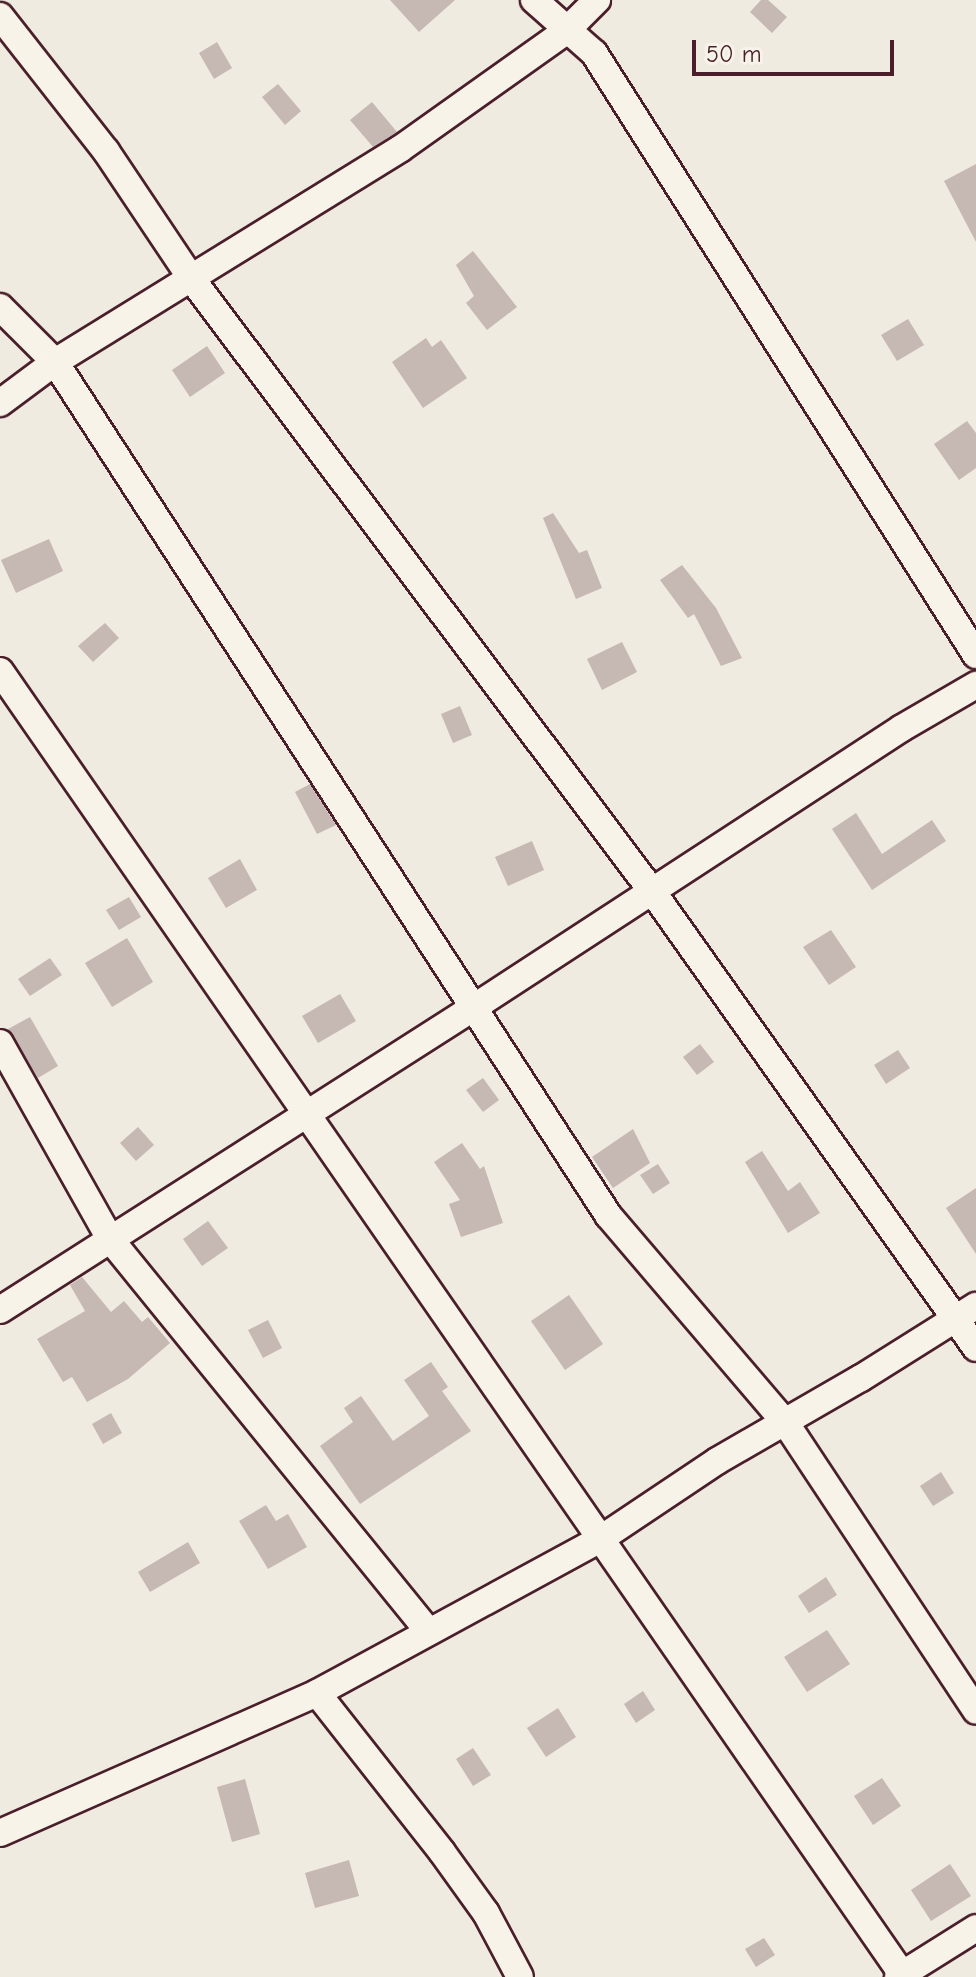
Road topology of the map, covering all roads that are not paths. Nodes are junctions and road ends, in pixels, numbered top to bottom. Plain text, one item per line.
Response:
1 (534, 0) edge
2 (597, 0) edge
3 (0, 16) edge
4 (566, 31) junction
5 (191, 278) junction
6 (0, 307) edge
7 (55, 362) junction
8 (0, 403) edge
9 (976, 655) edge
10 (0, 671) edge
11 (976, 685) edge
12 (652, 891) junction
13 (473, 1008) junction
14 (0, 1043) edge
15 (308, 1112) junction
16 (110, 1239) junction
17 (0, 1310) edge
18 (966, 1312) edge
19 (976, 1348) edge
20 (785, 1422) junction
21 (602, 1538) junction
22 (429, 1632) junction
23 (317, 1693) junction
24 (976, 1711) edge
25 (0, 1833) edge
26 (976, 1928) edge
27 (901, 1976) edge
28 (520, 1977) edge

1 - 4 street
2 - 4 street
3 - 5 street
4 - 5 street
4 - 9 street
5 - 7 street
5 - 12 street
6 - 7 street
7 - 8 street
7 - 13 street
10 - 15 street
11 - 12 street
12 - 13 street
12 - 18 street
13 - 15 street
13 - 20 street
14 - 16 street
15 - 16 street
15 - 21 street
16 - 17 street
16 - 22 street
18 - 19 street
18 - 20 street
20 - 21 street
20 - 24 street
21 - 22 street
21 - 27 street
22 - 23 street
23 - 25 street
23 - 28 street
26 - 27 street

